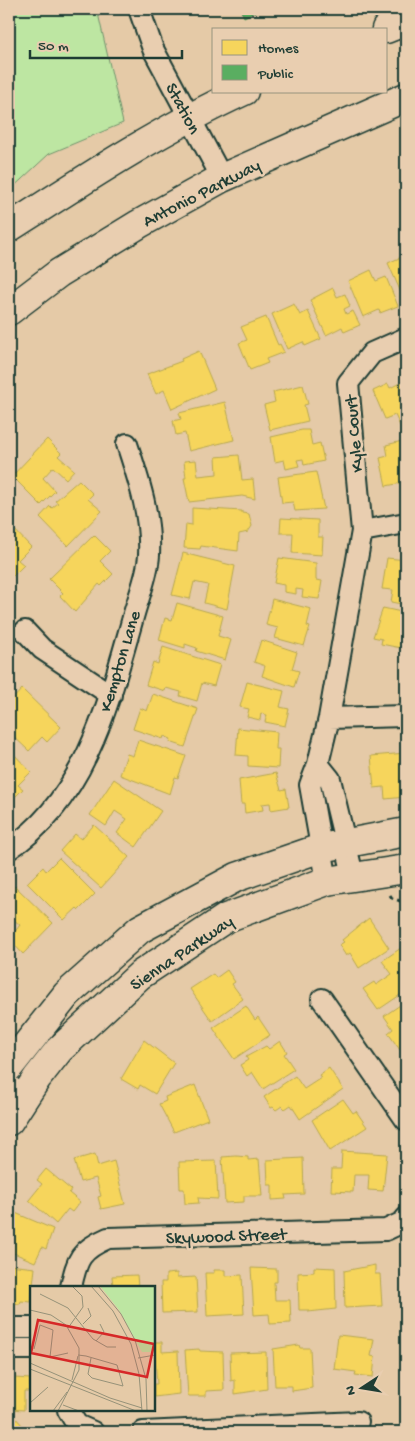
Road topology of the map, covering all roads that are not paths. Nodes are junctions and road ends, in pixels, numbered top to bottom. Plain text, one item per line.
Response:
1 (139, 9) edge
2 (406, 21) edge
3 (388, 28) edge
4 (242, 92) edge
5 (406, 97) edge
6 (189, 118) junction
7 (222, 178) junction
8 (9, 228) edge
9 (9, 311) edge
10 (406, 338) edge
11 (127, 444) dead end
12 (406, 523) edge
13 (362, 531) junction
14 (17, 631) edge
15 (111, 694) junction
16 (406, 716) edge
17 (330, 718) junction
18 (406, 832) edge
19 (334, 845) junction
20 (9, 849) edge
21 (406, 869) edge
22 (340, 878) junction
23 (322, 999) dead end
24 (16, 1075) edge
25 (406, 1120) edge
26 (9, 1121) edge
27 (406, 1218) edge
28 (71, 1286) edge
29 (9, 1328) edge
30 (30, 1328) edge
31 (9, 1349) edge
32 (30, 1349) edge
33 (69, 1411) edge
34 (358, 1422) dead end
35 (94, 1432) edge
36 (143, 1432) edge

1 - 6 street, Station
2 - 3 main road
4 - 6 main road
5 - 7 main road, Antonio Parkway
6 - 7 street, Station
6 - 8 main road
7 - 9 main road, Antonio Parkway
10 - 13 street, Kyle Court
11 - 15 street, Kempton Lane
12 - 13 street
13 - 17 street, Kyle Court
14 - 15 street
15 - 20 street, Kempton Lane
16 - 17 street
17 - 19 street, Kyle Court
18 - 19 main road, Sienna Parkway
19 - 22 street, Kyle Court
19 - 24 main road, Sienna Parkway
21 - 22 main road, Sienna Parkway
22 - 24 main road, Sienna Parkway
23 - 25 street
24 - 26 main road, Sienna Parkway
27 - 28 street, Skywood Street
29 - 30 street
31 - 32 street
33 - 35 street
34 - 36 street

